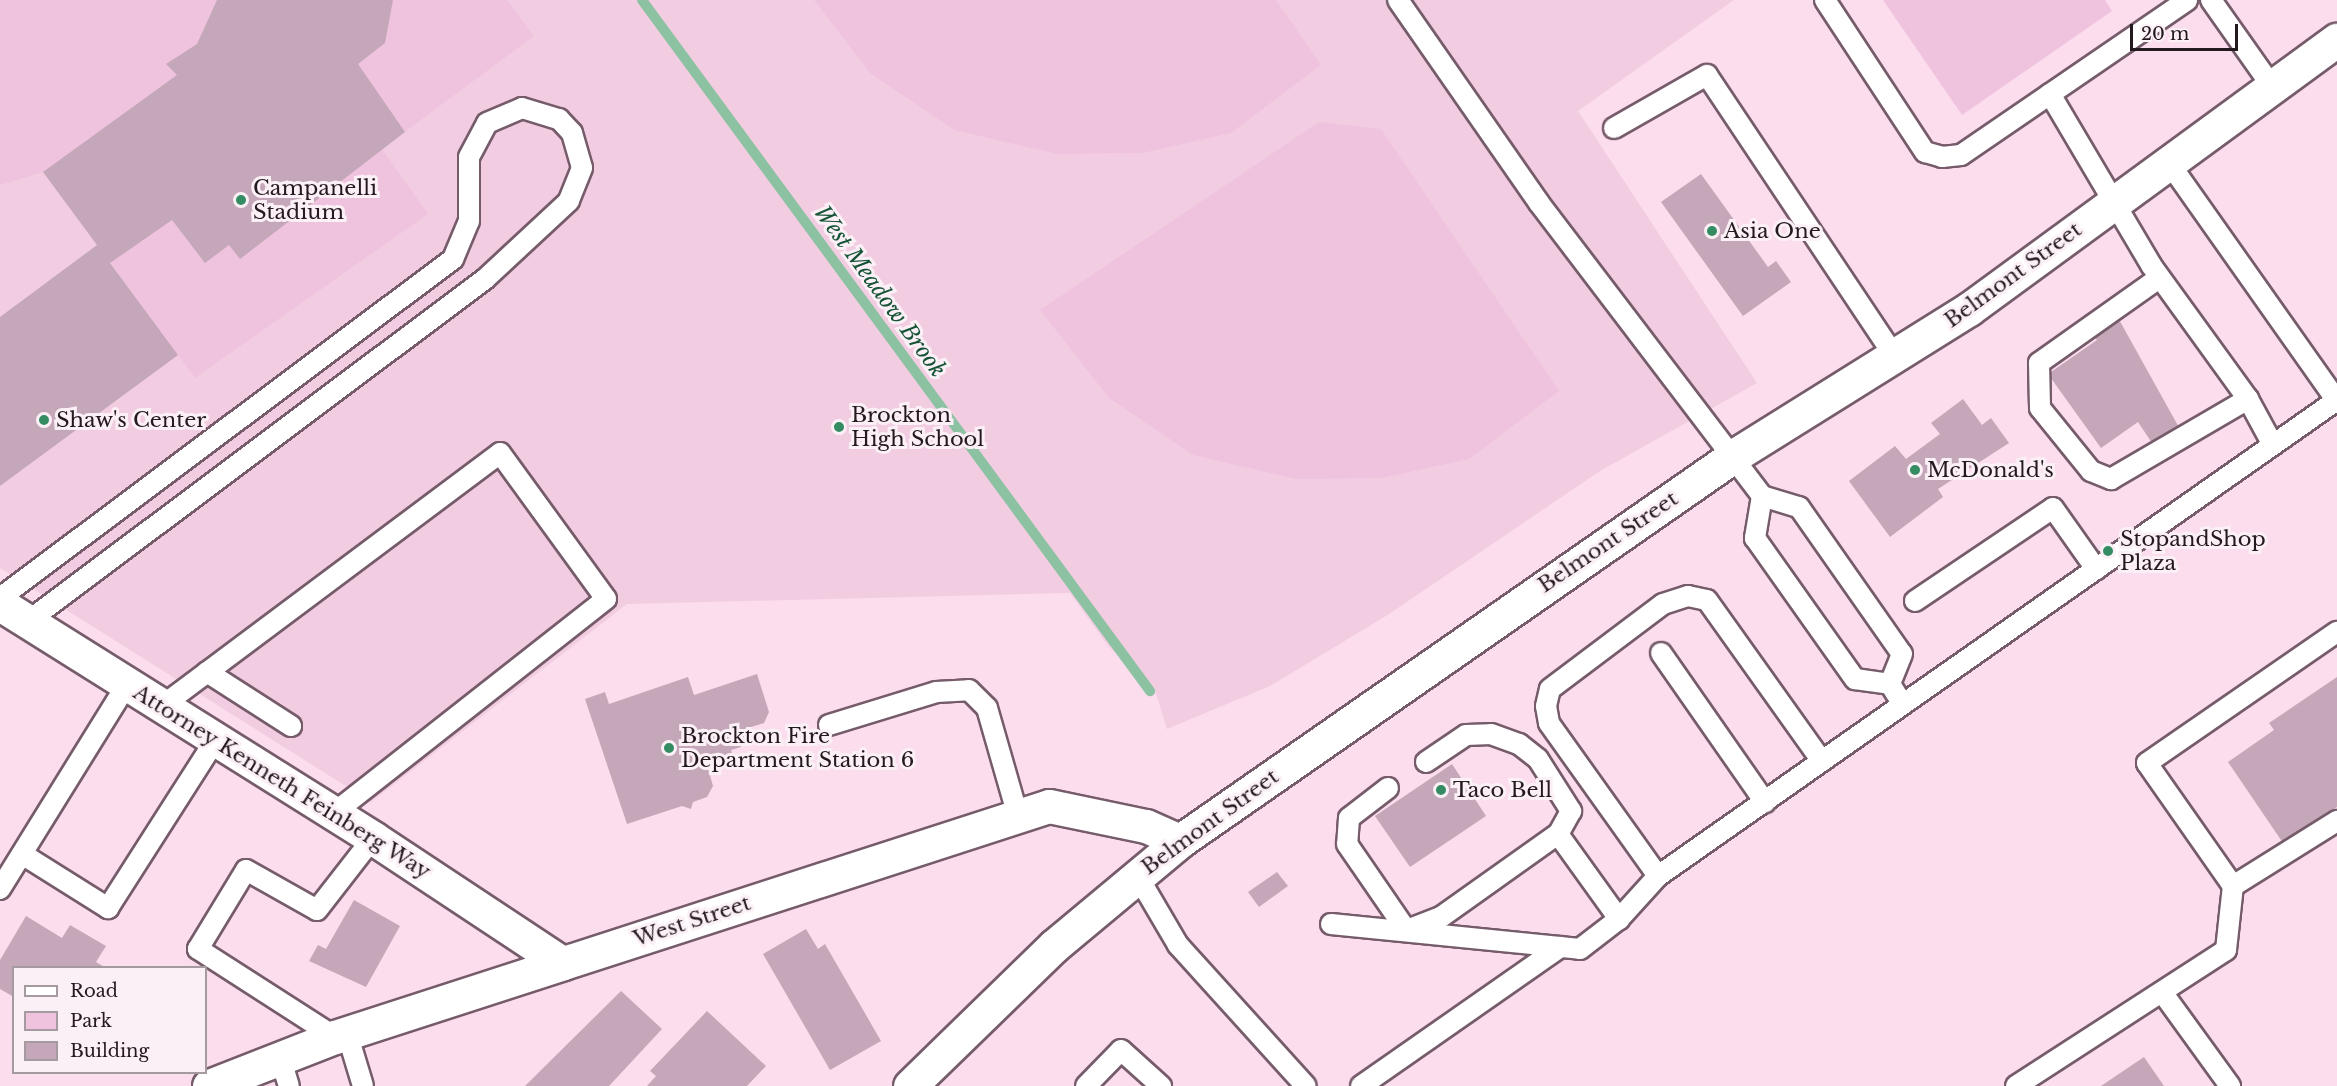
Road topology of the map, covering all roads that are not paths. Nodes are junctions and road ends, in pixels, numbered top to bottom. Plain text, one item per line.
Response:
1 (1398, 0) edge
2 (1825, 0) edge
3 (2187, 0) edge
4 (2211, 0) edge
5 (2337, 40) edge
6 (2271, 85) junction
7 (2050, 94) junction
8 (1614, 128) dead end
9 (2167, 160) junction
10 (2115, 199) junction
11 (2159, 278) junction
12 (1894, 357) junction
13 (2248, 399) junction
14 (2337, 400) edge
15 (2273, 445) junction
16 (1732, 457) junction
17 (1762, 496) junction
18 (2096, 569) junction
19 (0, 598) edge
20 (1915, 601) dead end
21 (13, 613) edge
22 (2337, 632) edge
23 (1661, 653) dead end
24 (207, 672) junction
25 (127, 684) junction
26 (1890, 684) junction
27 (1904, 704) junction
28 (162, 706) junction
29 (829, 725) dead end
30 (291, 726) dead end
31 (216, 740) junction
32 (1822, 761) junction
33 (1426, 762) dead end
34 (1388, 788) dead end
35 (1765, 802) junction
36 (334, 813) junction
37 (1018, 816) junction
38 (2337, 821) edge
39 (1558, 834) junction
40 (373, 838) junction
41 (1180, 841) junction
42 (22, 854) junction
43 (1137, 875) junction
44 (1658, 876) junction
45 (2233, 886) junction
46 (0, 889) edge
47 (1619, 920) junction
48 (1331, 924) dead end
49 (1406, 930) junction
50 (1560, 947) junction
51 (562, 963) junction
52 (2162, 992) junction
53 (341, 1035) junction
54 (284, 1071) edge
55 (209, 1086) edge
56 (363, 1086) edge
57 (910, 1086) edge
58 (1086, 1086) edge
59 (1161, 1086) edge
60 (1306, 1086) edge
61 (1361, 1086) edge
62 (2016, 1086) edge
63 (2230, 1086) edge

1 - 16 lane
2 - 7 lane
3 - 7 lane
4 - 6 lane
5 - 6 main road, Belmont Street
6 - 9 main road, Belmont Street
7 - 10 lane
8 - 12 lane
9 - 10 main road, Belmont Street
9 - 14 lane
10 - 11 lane
10 - 12 main road, Belmont Street
11 - 13 lane
11 - 13 lane
12 - 16 main road, Belmont Street
13 - 15 lane
14 - 15 lane
15 - 18 lane
16 - 17 lane
16 - 41 main road, Belmont Street
17 - 26 lane
17 - 26 lane
18 - 20 lane
18 - 27 lane
19 - 21 lane
21 - 25 main road, Attorney Kenneth Feinberg Way
22 - 45 lane
23 - 35 lane
24 - 28 lane
24 - 30 lane
24 - 36 lane
25 - 28 main road, Attorney Kenneth Feinberg Way
25 - 42 lane
26 - 27 lane
27 - 32 lane
28 - 31 main road, Attorney Kenneth Feinberg Way
29 - 37 lane
31 - 36 main road, Attorney Kenneth Feinberg Way
31 - 42 lane
32 - 35 lane
32 - 44 lane
33 - 39 lane
34 - 49 lane
35 - 44 lane
36 - 40 main road, Attorney Kenneth Feinberg Way
37 - 41 main road, West Street
37 - 51 main road, West Street
38 - 45 lane
39 - 47 lane
39 - 49 lane
40 - 51 main road, Attorney Kenneth Feinberg Way
40 - 53 lane
41 - 43 main road, Belmont Street
42 - 46 lane
43 - 57 main road, Belmont Street
43 - 60 lane
44 - 47 lane
45 - 52 lane
47 - 50 lane
48 - 49 lane
49 - 50 lane
50 - 61 lane
51 - 53 main road, West Street
52 - 62 lane
52 - 63 lane
53 - 54 main road, West Street
53 - 56 lane
54 - 55 main road, West Street
58 - 59 lane

